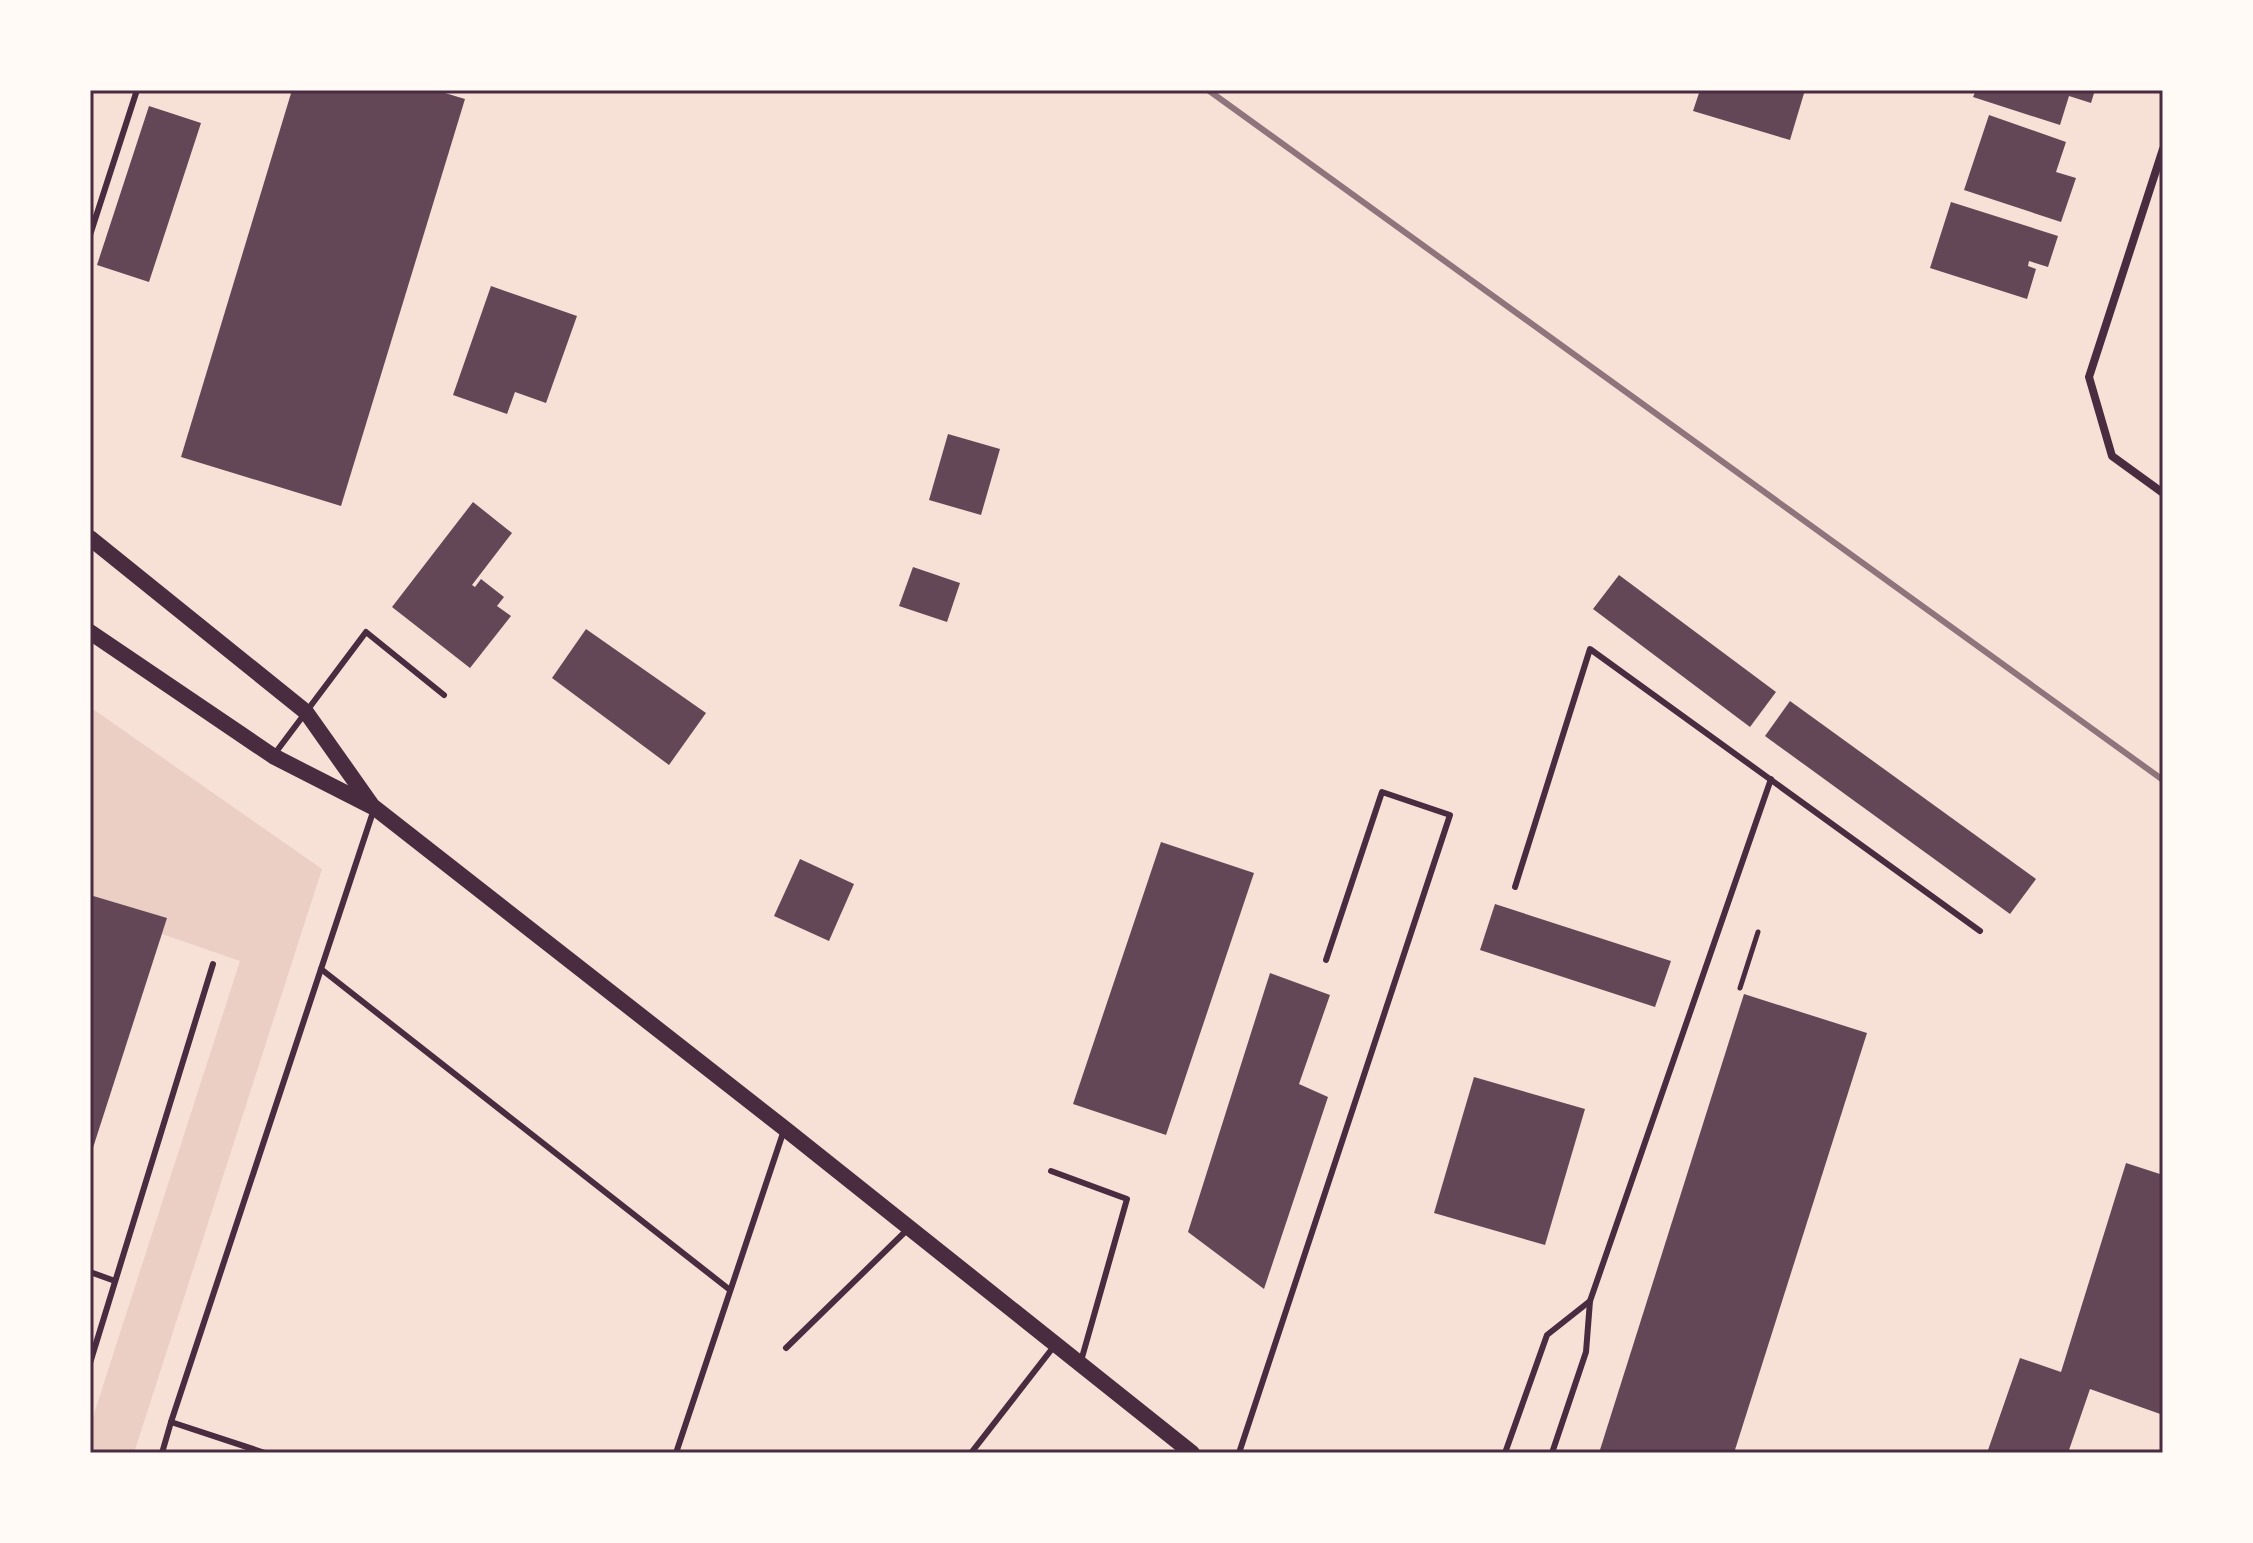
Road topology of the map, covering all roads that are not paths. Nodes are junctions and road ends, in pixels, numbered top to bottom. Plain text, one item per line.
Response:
1 (137, 90) edge
2 (2163, 149) edge
3 (90, 235) edge
4 (2163, 493) edge
5 (90, 538) edge
6 (90, 632) edge
7 (444, 695) dead end
8 (306, 712) junction
9 (273, 756) junction
10 (1771, 779) junction
11 (375, 808) junction
12 (1515, 887) dead end
13 (1980, 931) dead end
14 (1326, 960) dead end
15 (213, 964) dead end
16 (321, 969) junction
17 (784, 1128) junction
18 (1051, 1171) dead end
19 (908, 1229) junction
20 (90, 1272) edge
21 (115, 1281) junction
22 (730, 1290) junction
23 (1590, 1301) junction
24 (1055, 1345) junction
25 (786, 1348) dead end
26 (90, 1363) edge
27 (1080, 1364) junction
28 (171, 1422) junction
29 (162, 1453) edge
30 (265, 1453) edge
31 (676, 1453) edge
32 (971, 1453) edge
33 (1192, 1453) edge
34 (1239, 1453) edge
35 (1505, 1453) edge
36 (1552, 1453) edge

1 - 3 lane
2 - 4 street
5 - 8 main road
6 - 9 main road
7 - 8 lane
8 - 9 lane
8 - 11 main road
9 - 11 main road
10 - 12 lane
10 - 13 lane
10 - 23 lane
11 - 16 lane
11 - 17 main road
14 - 34 lane
15 - 21 lane
16 - 22 lane
16 - 28 lane
17 - 19 main road
17 - 22 lane
18 - 27 lane
19 - 24 main road
19 - 25 lane
20 - 21 lane
21 - 26 lane
22 - 31 lane
23 - 35 lane
23 - 36 lane
24 - 27 main road
24 - 32 lane
27 - 33 main road
28 - 29 lane
28 - 30 lane

